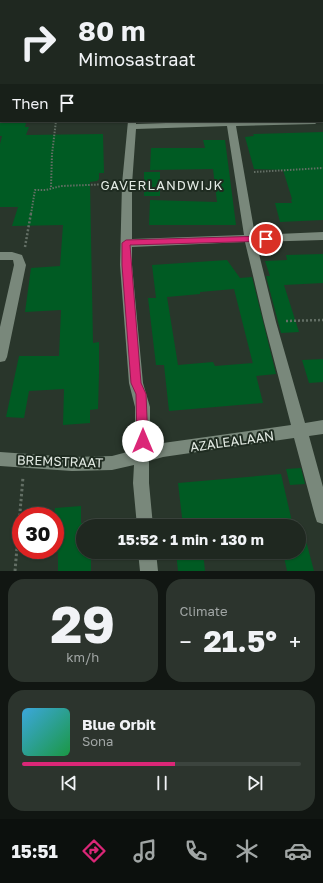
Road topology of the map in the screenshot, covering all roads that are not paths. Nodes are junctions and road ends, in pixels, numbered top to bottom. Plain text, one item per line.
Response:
1 (231, 122) edge
2 (132, 124) edge
3 (323, 236) edge
4 (250, 239) junction
5 (126, 243) junction
6 (0, 256) edge
7 (0, 357) edge
8 (323, 427) edge
9 (300, 431) junction
10 (142, 455) junction
11 (0, 459) edge
12 (323, 516) edge
13 (144, 519) edge
14 (148, 559) edge
15 (149, 571) edge

1 - 2 street
1 - 4 street
2 - 5 street
3 - 4 street
4 - 5 street
4 - 9 street
5 - 10 street
6 - 7 street
8 - 9 street, AZALEALAAN
9 - 10 street, AZALEALAAN
9 - 12 street
10 - 11 street, BREMSTRAAT
10 - 13 street
14 - 15 street

